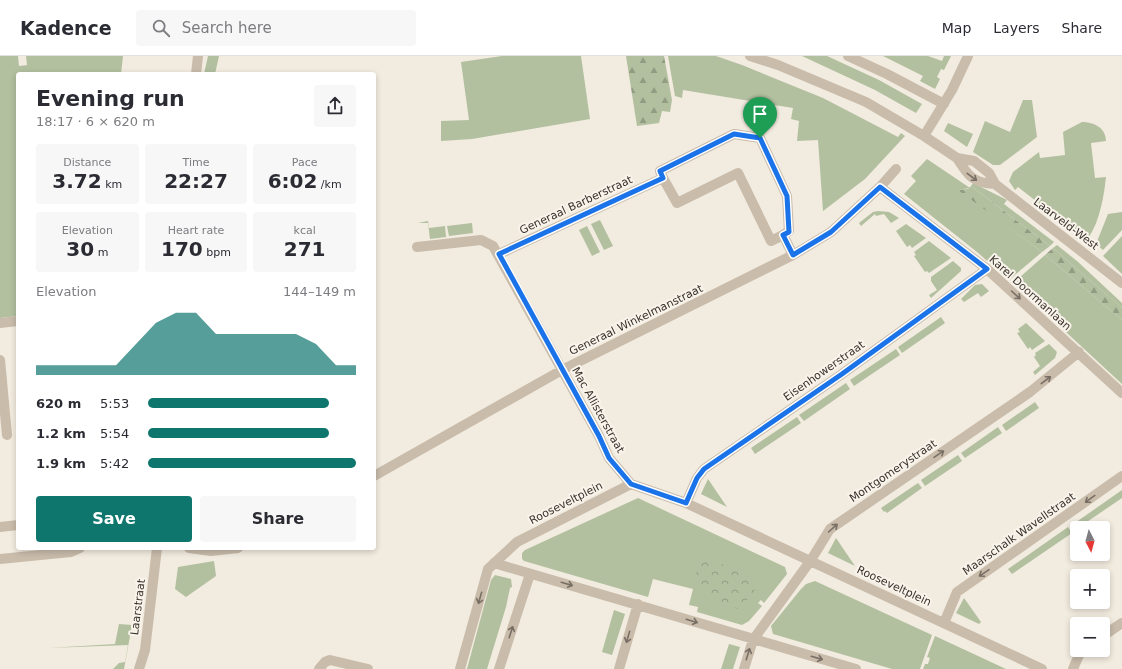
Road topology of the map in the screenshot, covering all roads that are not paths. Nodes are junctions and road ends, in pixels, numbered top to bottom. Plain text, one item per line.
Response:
1 (198, 56) edge
2 (750, 56) edge
3 (848, 56) edge
4 (968, 56) edge
5 (196, 72) edge
6 (944, 104) junction
7 (924, 136) junction
8 (896, 169) dead end
9 (663, 178) junction
10 (880, 187) junction
11 (783, 235) junction
12 (417, 247) dead end
13 (499, 254) junction
14 (793, 255) junction
15 (987, 269) junction
16 (1122, 283) edge
17 (16, 321) edge
18 (0, 323) edge
19 (1079, 352) junction
20 (0, 360) edge
21 (562, 370) junction
22 (1122, 393) edge
23 (6, 435) dead end
24 (376, 475) edge
25 (1122, 476) edge
26 (631, 484) junction
27 (686, 503) junction
28 (16, 525) edge
29 (0, 527) edge
30 (76, 550) edge
31 (157, 550) edge
32 (204, 550) edge
33 (220, 550) edge
34 (0, 558) edge
35 (811, 560) junction
36 (494, 563) junction
37 (530, 574) junction
38 (638, 604) junction
39 (944, 623) junction
40 (1122, 623) edge
41 (1110, 631) edge
42 (753, 640) junction
43 (1078, 657) edge
44 (139, 669) edge
45 (320, 669) edge
46 (368, 669) edge
47 (460, 669) edge
48 (499, 669) edge
49 (619, 669) edge
50 (744, 669) edge
51 (856, 669) edge
52 (1042, 669) edge
53 (1073, 669) edge

1 - 5 street
2 - 7 street, Laarveld-West
3 - 6 street
4 - 6 street
6 - 7 street
7 - 16 street, Laarveld-West
8 - 10 street, Generaal Winkelmanstraat
9 - 11 street
9 - 11 street
9 - 13 street, Generaal Barberstraat
10 - 14 street, Generaal Winkelmanstraat
10 - 15 street, Karel Doormanlaan
11 - 14 street
12 - 13 street, Mac Allisterstraat
13 - 21 street, Mac Allisterstraat
14 - 21 street, Generaal Winkelmanstraat
15 -> 19 street, Karel Doormanlaan
15 - 27 street, Eisenhowerstraat
17 - 18 street
19 - 22 street, Karel Doormanlaan
35 -> 19 street, Montgomerystraat
20 - 23 street
21 - 24 street, Generaal Winkelmanstraat
21 - 26 street, Mac Allisterstraat
25 -> 39 street, Maarschalk Wavellstraat
26 - 27 street, Rooseveltplein
26 - 36 street, Rooseveltplein
27 - 35 street, Rooseveltplein
28 - 29 street
30 - 34 street
31 - 44 street, Laarstraat
32 - 33 street
35 - 39 street, Rooseveltplein
35 - 42 street, Montgomerystraat
36 - 37 street
36 -> 47 street, Rooseveltplein
37 -> 38 street
48 -> 37 street
38 -> 42 street
38 -> 49 street
39 - 52 street, Rooseveltplein
40 - 41 street
50 -> 42 street, Montgomerystraat
42 -> 51 street
43 - 53 street
45 - 46 street

